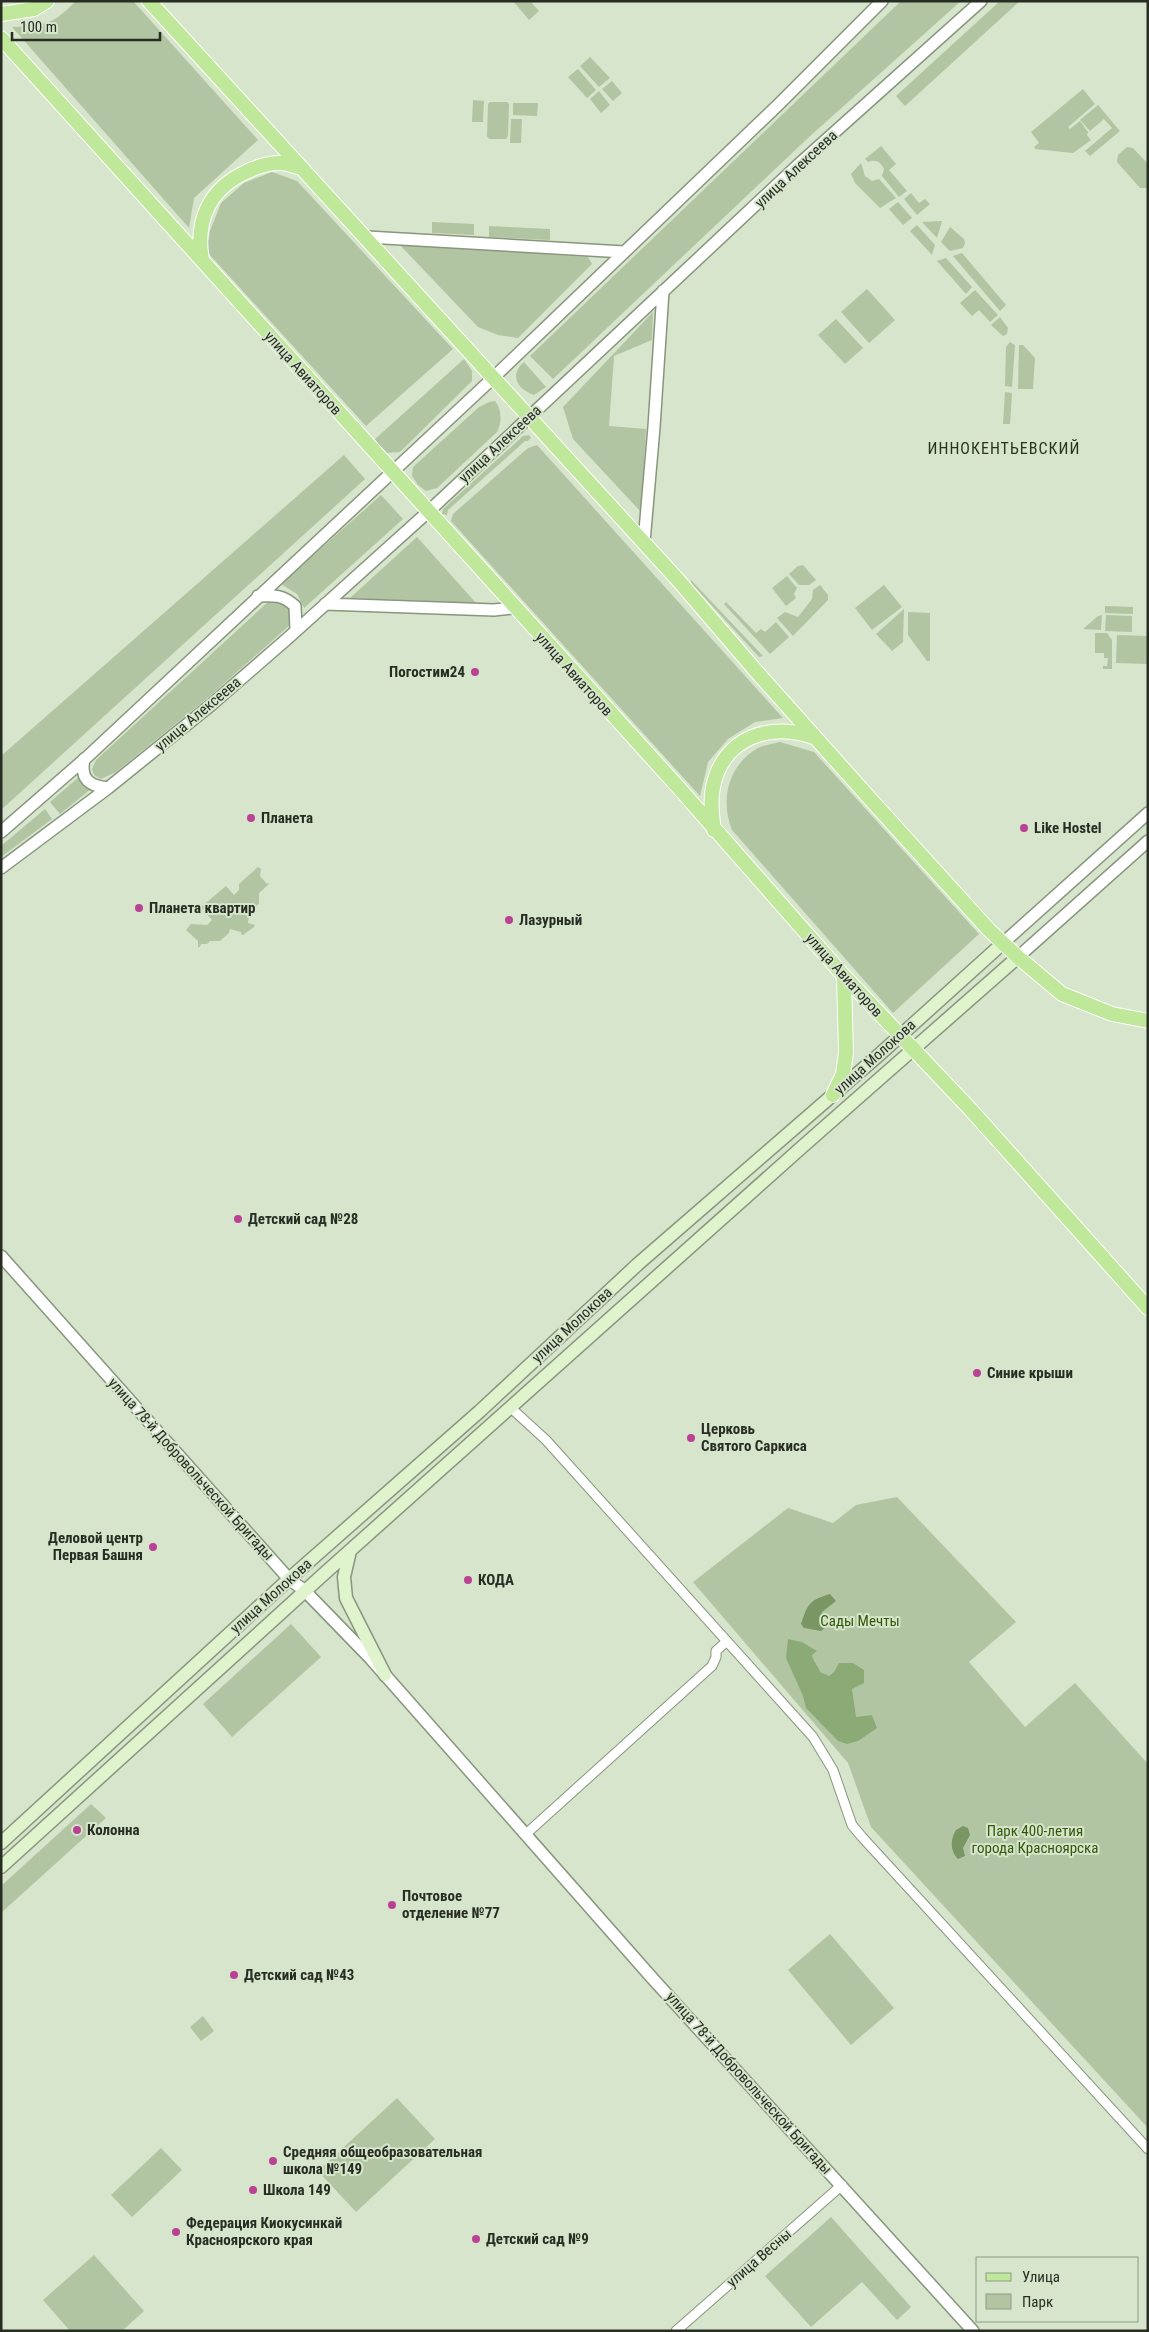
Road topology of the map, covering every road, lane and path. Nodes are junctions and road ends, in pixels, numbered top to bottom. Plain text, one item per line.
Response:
1 (47, 1) edge
2 (149, 1) edge
3 (882, 1) edge
4 (981, 1) edge
5 (1, 14) edge
6 (1, 38) edge
7 (302, 168) junction
8 (367, 237) junction
9 (624, 252) junction
10 (202, 262) junction
11 (663, 291) junction
12 (494, 378) junction
13 (529, 416) junction
14 (394, 471) junction
15 (429, 511) junction
16 (644, 542) junction
17 (258, 596) junction
18 (325, 604) junction
19 (513, 608) junction
20 (296, 630) junction
21 (816, 738) junction
22 (84, 759) junction
23 (108, 788) junction
24 (1148, 813) edge
25 (714, 830) junction
26 (1, 832) edge
27 (1148, 841) edge
28 (1, 868) edge
29 (1003, 943) junction
30 (1018, 958) junction
31 (844, 976) junction
32 (1148, 1021) edge
33 (900, 1036) junction
34 (914, 1050) junction
35 (833, 1095) junction
36 (1, 1256) edge
37 (1148, 1308) edge
38 (511, 1408) junction
39 (351, 1550) junction
40 (289, 1579) junction
41 (305, 1591) junction
42 (726, 1641) junction
43 (386, 1675) junction
44 (527, 1833) junction
45 (1, 1844) edge
46 (1, 1867) edge
47 (1148, 2149) edge
48 (842, 2185) junction
49 (676, 2331) edge
50 (973, 2331) edge

1 - 5 main road
2 - 7 main road
3 - 9 street
4 - 11 street, улица Алексеева
6 - 10 main road, улица Авиаторов
7 - 8 main road
7 - 10 main road
8 - 9 street
8 - 12 main road
9 - 12 street
10 - 14 main road, улица Авиаторов
11 - 13 street, улица Алексеева
11 - 16 street
12 - 13 main road
12 - 14 street
13 - 15 street, улица Алексеева
13 - 16 main road
14 - 15 main road, улица Авиаторов
14 - 17 street
15 - 18 street, улица Алексеева
15 - 19 main road, улица Авиаторов
16 - 21 main road
17 - 20 street
17 - 22 street
18 - 19 street
18 - 20 street, улица Алексеева
19 - 25 main road, улица Авиаторов
20 - 23 street, улица Алексеева
21 - 25 main road
21 - 29 main road
22 - 23 street
22 - 26 street
23 - 28 street, улица Алексеева
24 - 29 street, улица Молокова
25 - 31 main road, улица Авиаторов
27 - 30 street, улица Молокова
29 - 30 main road
29 - 33 main road, улица Молокова
30 - 32 main road
30 - 34 main road, улица Молокова
31 - 33 main road, улица Авиаторов
31 - 35 main road
33 - 34 main road, улица Авиаторов
33 - 35 main road, улица Молокова
34 - 37 main road, улица Авиаторов
34 - 38 main road, улица Молокова
35 - 40 main road, улица Молокова
36 - 40 street, улица 78-й Добровольческой Бригады
38 - 39 main road, улица Молокова
38 - 42 street
39 - 41 main road, улица Молокова
39 - 43 main road
40 - 41 street, улица 78-й Добровольческой Бригады
40 - 45 main road, улица Молокова
41 - 43 street, улица 78-й Добровольческой Бригады
41 - 46 main road, улица Молокова
42 - 44 street
42 - 47 street
43 - 44 street, улица 78-й Добровольческой Бригады
44 - 48 street, улица 78-й Добровольческой Бригады
48 - 49 street, улица Весны
48 - 50 street, улица 78-й Добровольческой Бригады

